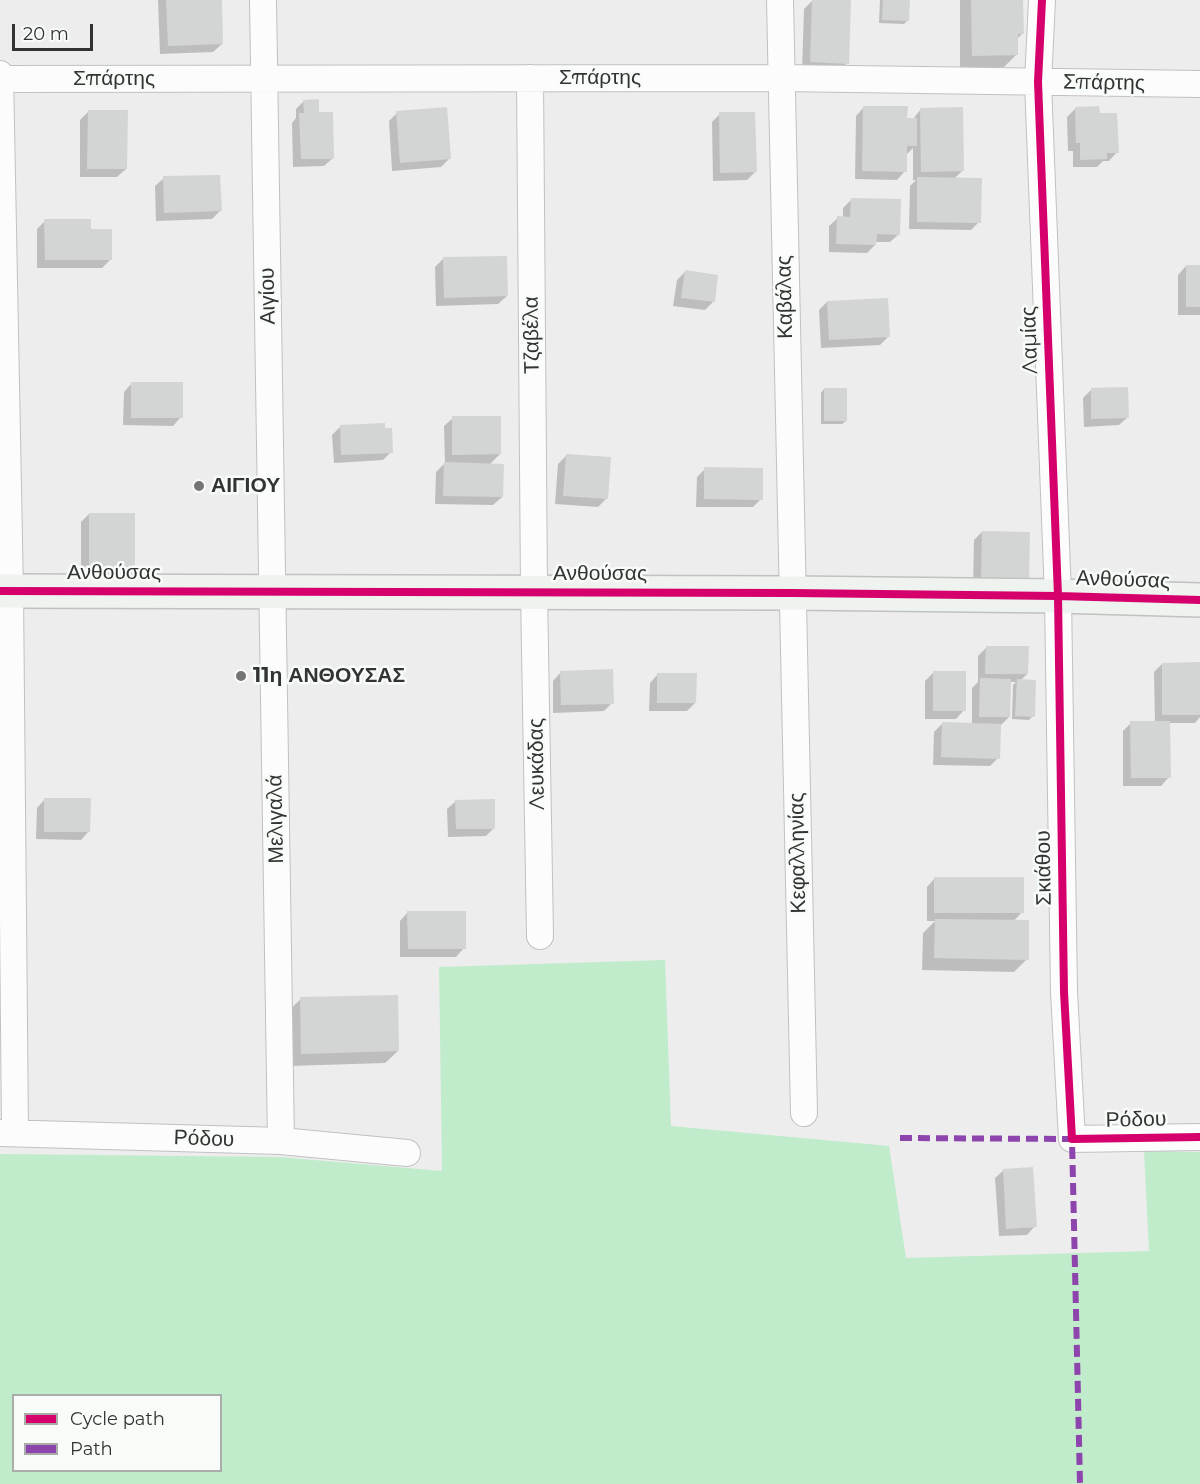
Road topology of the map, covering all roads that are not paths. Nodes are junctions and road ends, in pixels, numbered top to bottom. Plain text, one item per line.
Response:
1 (263, 0) edge
2 (780, 0) edge
3 (1042, 0) edge
4 (0, 74) edge
5 (530, 78) junction
6 (781, 78) junction
7 (0, 79) edge
8 (264, 79) junction
9 (1038, 82) junction
10 (1200, 84) edge
11 (5, 591) edge
12 (534, 591) junction
13 (272, 592) junction
14 (792, 593) junction
15 (1058, 596) junction
16 (1200, 600) edge
17 (540, 936) dead end
18 (804, 1113) dead end
19 (8, 1133) edge
20 (1200, 1137) edge
21 (1072, 1139) joint
22 (281, 1141) junction
23 (407, 1153) dead end

1 - 8 street, Αιγίου
2 - 6 street, Καβάλας
3 - 9 street, Λαμίας
4 - 7 street
5 - 6 street, Σπάρτης
5 - 8 street, Σπάρτης
5 - 12 street, Τζαβέλα
6 - 9 street, Σπάρτης
6 - 14 street, Καβάλας
7 - 8 street, Σπάρτης
7 - 11 street
8 - 13 street, Αιγίου
9 - 10 street, Σπάρτης
9 - 15 street, Λαμίας
11 - 13 street, Ανθούσας
11 - 19 street
12 - 13 street, Ανθούσας
12 - 14 street, Ανθούσας
12 - 17 street, Λευκάδας
13 - 22 street, Μελιγαλά
14 - 15 street, Ανθούσας
14 - 18 street, Κεφαλληνίας
15 - 16 street, Ανθούσας
15 - 21 street, Σκιάθου
19 - 22 street, Ρόδου
20 - 21 street, Ρόδου
22 - 23 street, Ρόδου

